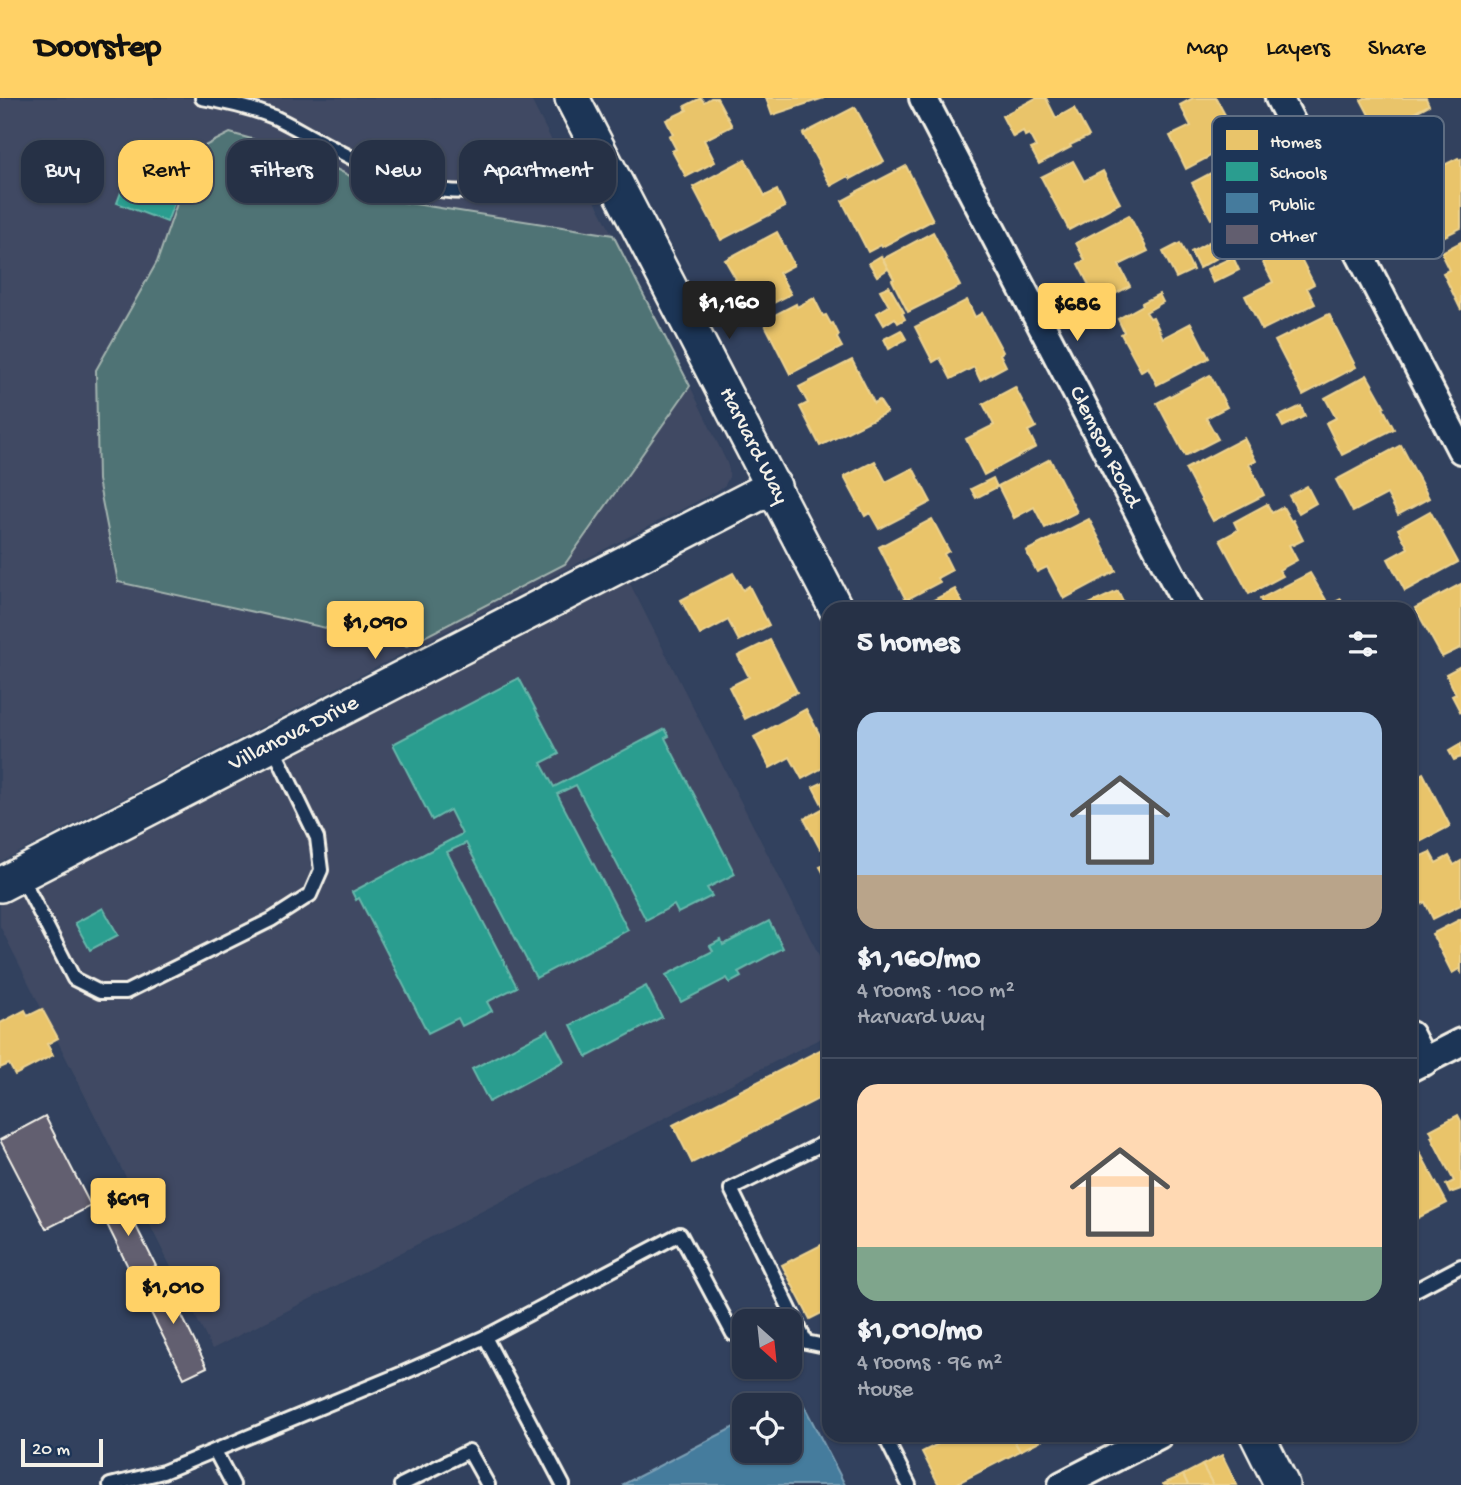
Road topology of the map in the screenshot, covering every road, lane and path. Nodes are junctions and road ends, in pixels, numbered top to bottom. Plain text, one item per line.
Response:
1 (202, 98) edge
2 (572, 98) edge
3 (923, 98) edge
4 (1279, 98) edge
5 (1288, 116) edge
6 (594, 140) edge
7 (616, 182) edge
8 (459, 193) edge
9 (1362, 259) edge
10 (1461, 450) edge
11 (774, 486) junction
12 (832, 602) edge
13 (1185, 602) edge
14 (271, 745) junction
15 (10, 880) edge
16 (1461, 1042) edge
17 (1417, 1065) edge
18 (822, 1144) edge
19 (1461, 1266) edge
20 (1417, 1289) edge
21 (732, 1332) edge
22 (485, 1336) junction
23 (822, 1345) edge
24 (888, 1442) edge
25 (1145, 1442) edge
26 (1260, 1442) edge
27 (215, 1451) junction
28 (110, 1485) edge
29 (233, 1485) edge
30 (401, 1485) edge
31 (488, 1485) edge
32 (563, 1485) edge
33 (909, 1485) edge
34 (1062, 1485) edge
35 (1282, 1485) edge

1 - 8 lane
2 - 6 street, Harvard Way
3 - 13 street, Clemson Road
4 - 5 street
7 - 11 street, Harvard Way
9 - 10 street
11 - 12 street, Harvard Way
11 - 14 street, Villanova Drive
14 - 15 street, Villanova Drive
14 - 15 lane
16 - 17 street
18 - 23 lane
19 - 20 lane
21 - 22 lane
22 - 27 lane
22 - 32 lane
24 - 33 lane
25 - 34 street
26 - 35 street
27 - 28 lane
27 - 29 lane
30 - 31 lane

